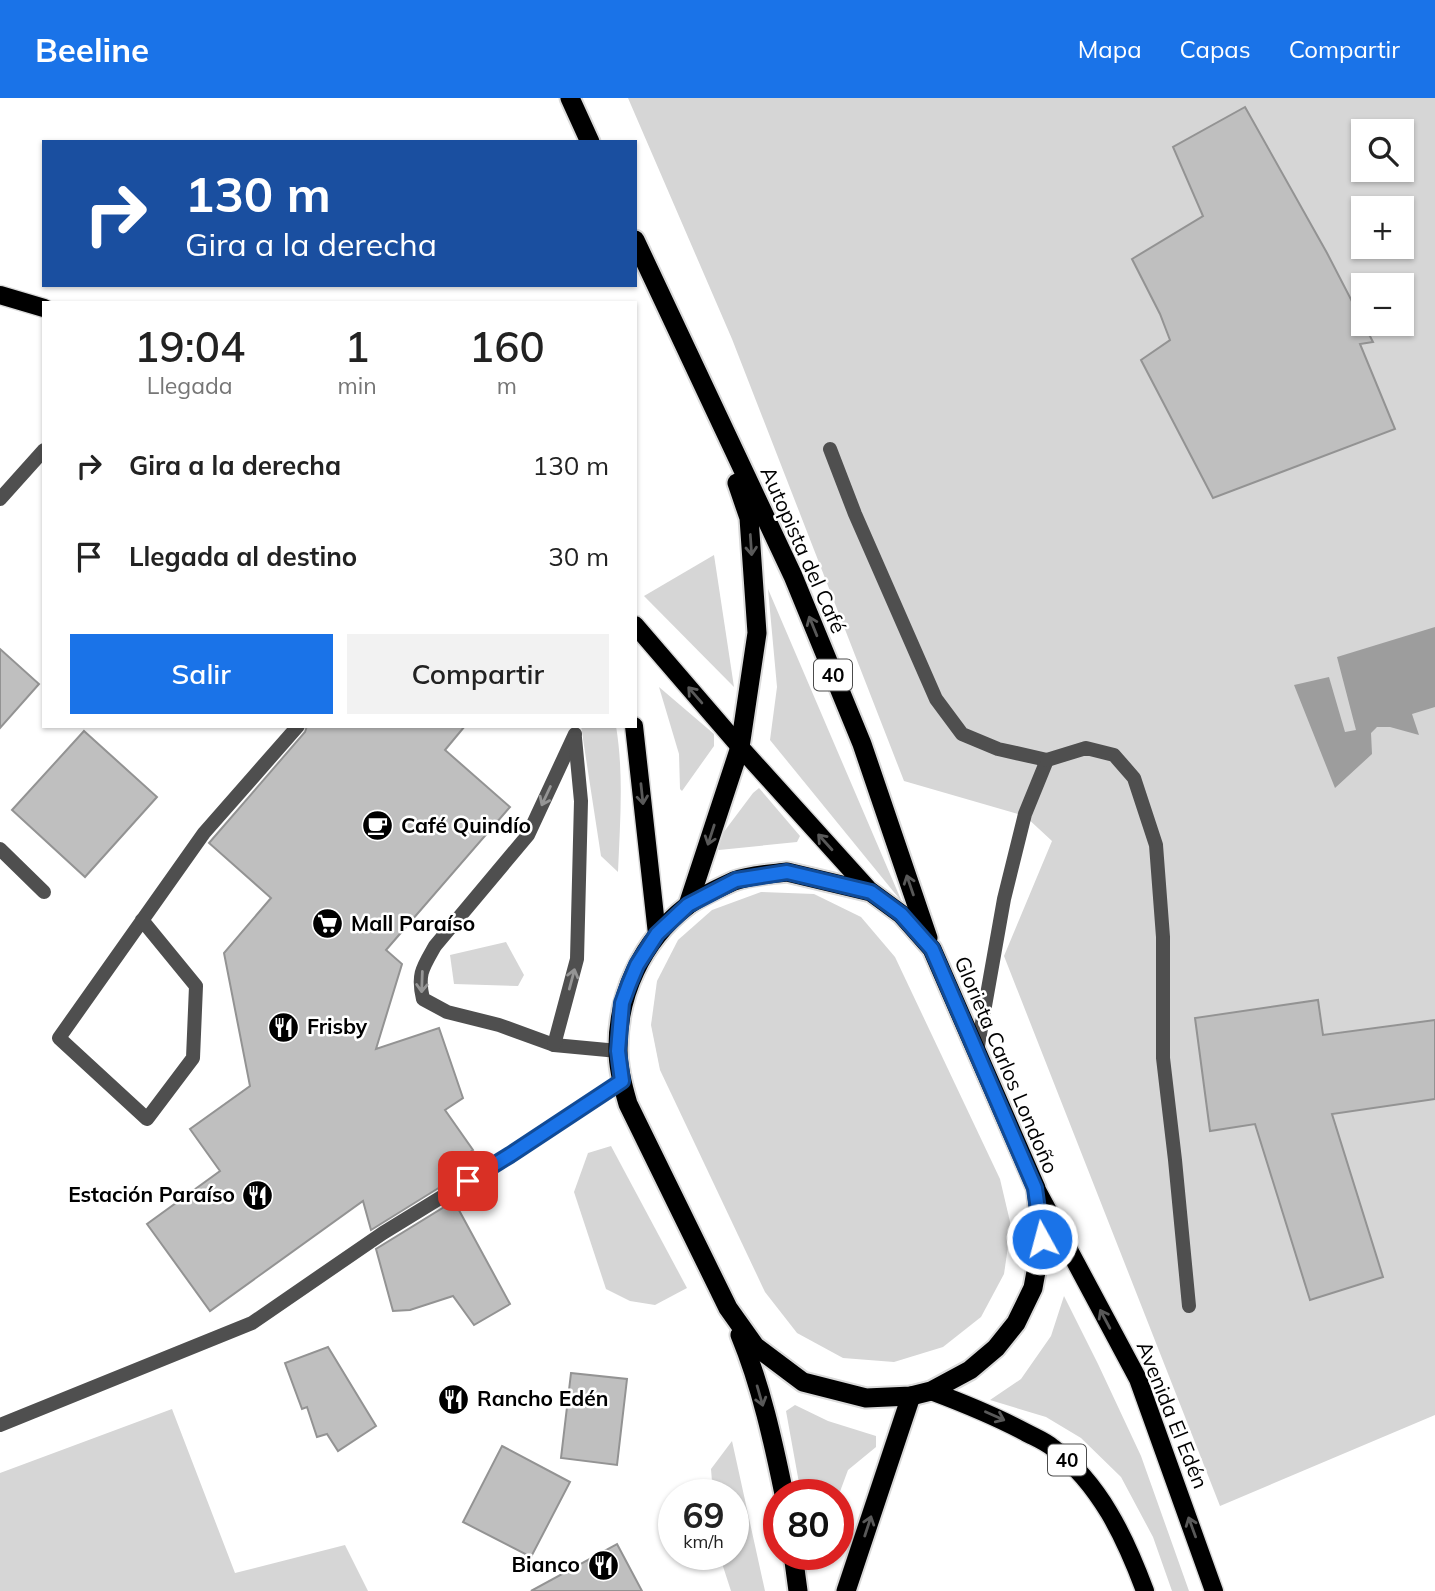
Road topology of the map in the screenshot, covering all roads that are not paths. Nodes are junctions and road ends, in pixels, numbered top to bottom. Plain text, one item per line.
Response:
1 (570, 98) edge
2 (589, 140) edge
3 (637, 244) edge
4 (0, 295) edge
5 (42, 307) edge
6 (714, 409) junction
7 (830, 449) dead end
8 (42, 452) edge
9 (0, 499) edge
10 (637, 627) edge
11 (296, 728) edge
12 (634, 728) edge
13 (573, 730) edge
14 (740, 747) junction
15 (1047, 760) junction
16 (0, 849) edge
17 (44, 892) dead end
18 (871, 892) junction
19 (688, 905) junction
20 (142, 920) junction
21 (657, 934) junction
22 (932, 949) junction
23 (554, 1045) junction
24 (618, 1051) junction
25 (977, 1053) junction
26 (622, 1081) junction
27 (1035, 1188) junction
28 (1189, 1306) dead end
29 (728, 1308) junction
30 (931, 1391) junction
31 (911, 1396) junction
32 (0, 1425) edge
33 (781, 1479) edge
34 (795, 1570) edge
35 (797, 1591) edge
36 (846, 1591) edge
37 (1145, 1591) edge
38 (1214, 1591) edge

1 - 2 highway
3 - 6 highway, Autopista del Café / 40
4 - 5 main road
6 -> 14 highway, Autopista del Café / 40
22 -> 6 highway, Autopista del Café / 40
7 - 15 street
8 - 9 street
14 -> 10 main road
11 - 20 street
12 -> 21 main road
23 -> 13 street
13 -> 23 street
18 -> 14 main road
14 -> 19 highway, Autopista del Café / 40
15 - 25 street
15 - 28 street
16 - 17 street
18 - 19 highway, Glorieta Carlos Londoño / 40
18 - 22 highway, Glorieta Carlos Londoño / 40
19 - 21 highway, Glorieta Carlos Londoño / 40
20 - 20 street
21 - 24 highway, Glorieta Carlos Londoño / 40
22 - 25 highway, Glorieta Carlos Londoño / 40
23 - 24 street
24 - 26 highway, Glorieta Carlos Londoño / 40
25 - 27 highway, Glorieta Carlos Londoño / 40
26 - 29 highway, Glorieta Carlos Londoño / 40
26 - 32 street
27 - 30 highway, Glorieta Carlos Londoño / 40
38 -> 27 main road, Avenida El Edén / 40
29 - 31 highway, Glorieta Carlos Londoño / 40
29 -> 33 highway, 40
30 - 31 highway, Glorieta Carlos Londoño / 40
30 -> 37 main road, 40
36 -> 31 highway
34 - 35 highway

